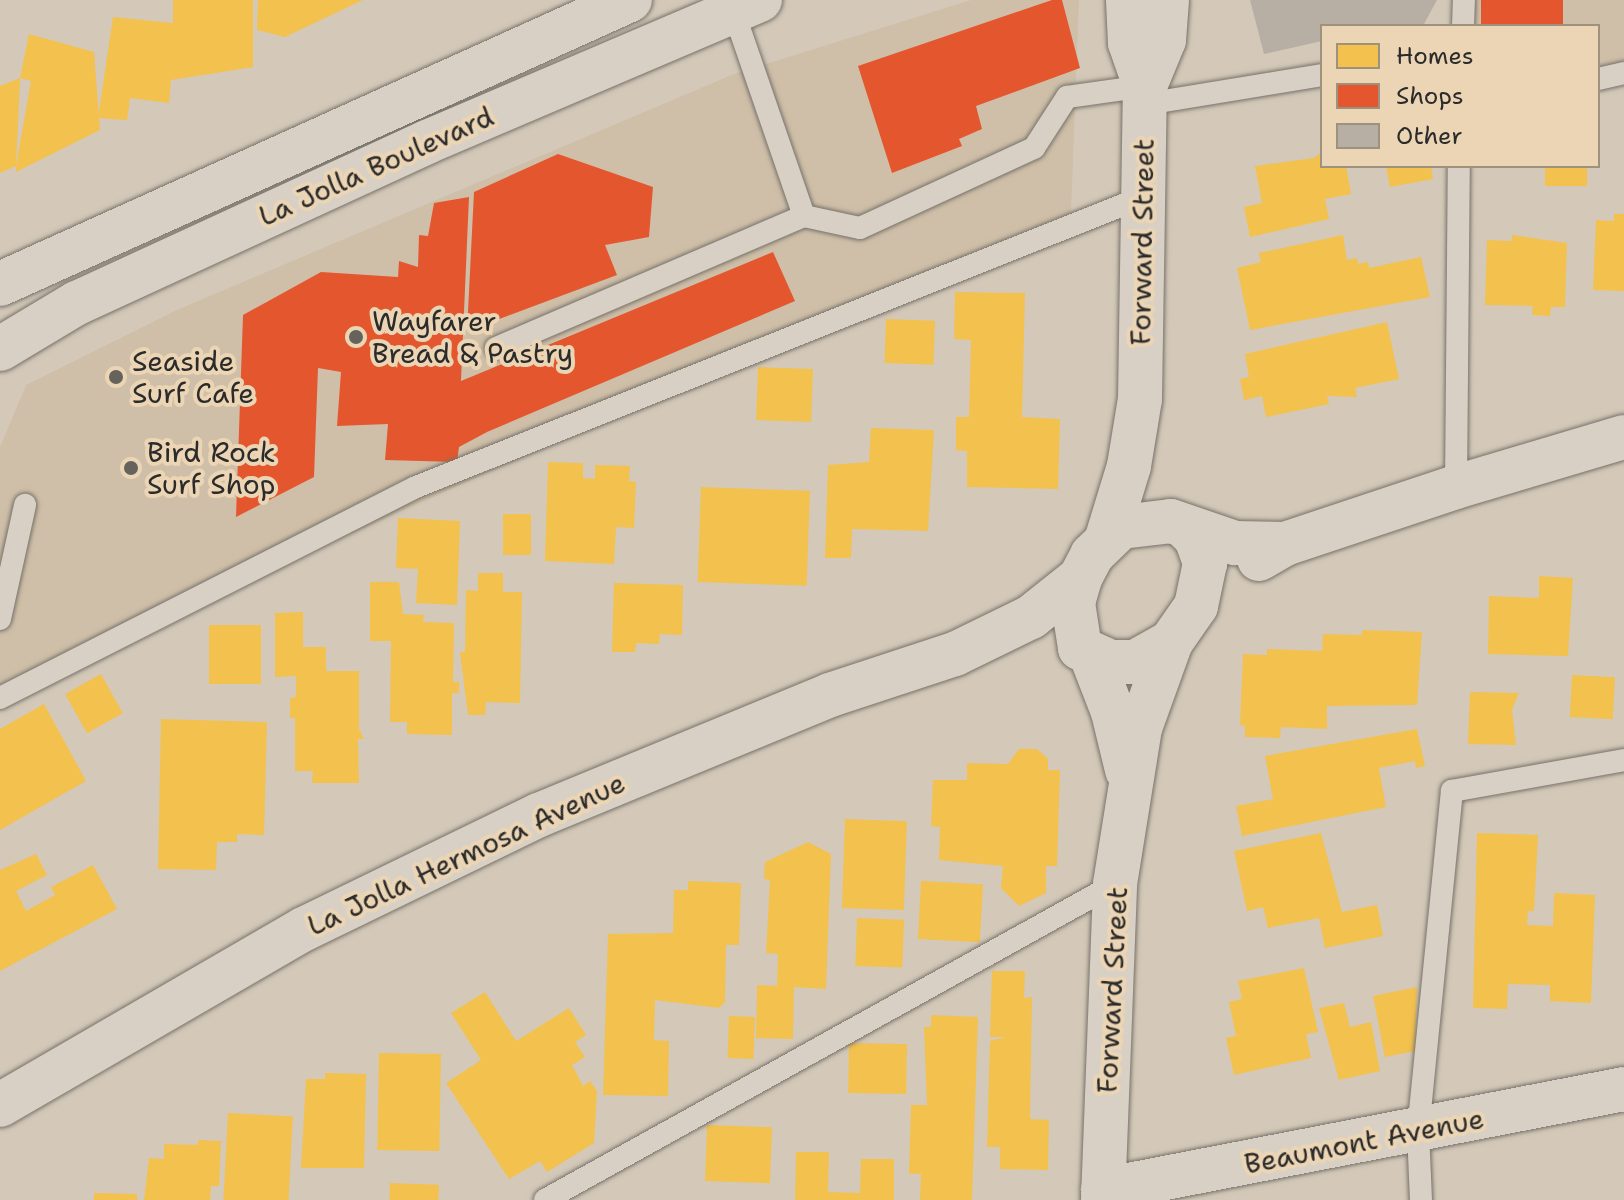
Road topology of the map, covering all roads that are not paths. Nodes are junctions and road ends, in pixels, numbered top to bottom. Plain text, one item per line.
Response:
1 (630, 0) edge
2 (1128, 0) edge
3 (1167, 0) edge
4 (1464, 0) edge
5 (747, 5) edge
6 (1463, 24) edge
7 (1624, 73) edge
8 (1320, 75) edge
9 (1600, 79) edge
10 (1145, 95) junction
11 (1459, 168) edge
12 (1143, 197) junction
13 (804, 216) junction
14 (0, 284) edge
15 (496, 348) dead end
16 (0, 349) edge
17 (1140, 399) junction
18 (1624, 437) edge
19 (1456, 487) junction
20 (25, 505) dead end
21 (1178, 523) junction
22 (1107, 538) junction
23 (1285, 544) junction
24 (1080, 578) junction
25 (1196, 606) junction
26 (0, 619) edge
27 (1171, 642) junction
28 (1086, 652) junction
29 (955, 654) junction
30 (0, 698) edge
31 (1624, 760) edge
32 (1129, 780) junction
33 (1115, 884) junction
34 (1624, 1089) edge
35 (0, 1105) edge
36 (1418, 1131) junction
37 (1103, 1195) edge
38 (545, 1200) edge
39 (1421, 1200) edge

1 - 14 street, La Jolla Boulevard
2 - 10 street, Forward Street
3 - 10 street, Forward Street
4 - 6 lane
5 - 13 lane
5 - 16 street, La Jolla Boulevard
7 - 9 lane
8 - 10 lane
10 - 12 street, Forward Street
10 - 13 lane
11 - 19 lane
12 - 17 street, Forward Street
12 - 30 lane
13 - 15 lane
17 - 21 street, Forward Street
17 - 22 street, Forward Street
18 - 19 street
19 - 23 street
20 - 26 lane
21 - 22 street
21 - 23 street
21 - 25 street
22 - 24 street
23 - 25 street
24 - 28 street
24 - 29 street, La Jolla Hermosa Avenue
25 - 27 street
27 - 28 street
27 - 32 street, Forward Street
28 - 29 street, La Jolla Hermosa Avenue
28 - 32 street, Forward Street
29 - 35 street, La Jolla Hermosa Avenue
31 - 36 lane
32 - 33 street, Forward Street
33 - 37 street, Forward Street
33 - 38 lane
34 - 36 street, Beaumont Avenue
36 - 37 street, Beaumont Avenue
36 - 39 lane

